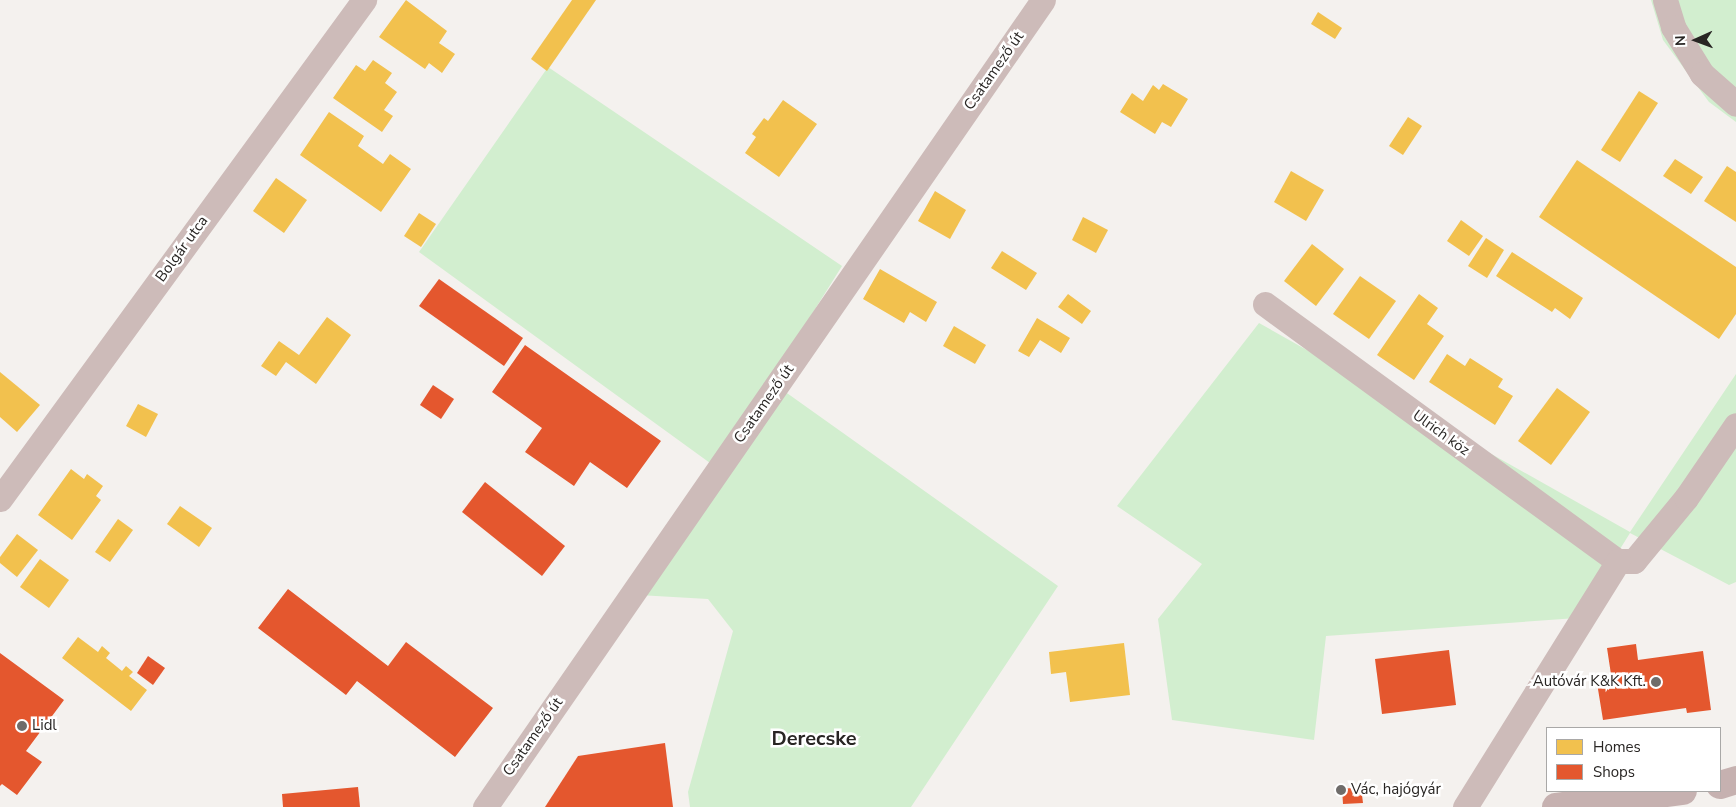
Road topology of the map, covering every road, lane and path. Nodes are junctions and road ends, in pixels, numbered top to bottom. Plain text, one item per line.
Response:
1 (364, 0) edge
2 (1043, 0) edge
3 (1664, 0) edge
4 (1736, 104) edge
5 (1265, 304) dead end
6 (1736, 424) edge
7 (0, 499) edge
8 (1618, 562) junction
9 (1736, 780) edge
10 (1721, 786) edge
11 (1721, 786) edge
12 (1736, 788) edge
13 (1675, 792) edge
14 (485, 807) edge
15 (1465, 807) edge
16 (1556, 807) edge

1 - 7 street, Bolgár utca
2 - 14 street, Csatamező út
3 - 4 street
5 - 8 street, Ulrich köz
6 - 8 street
8 - 15 street
9 - 10 main road
11 - 12 main road
13 - 16 main road

